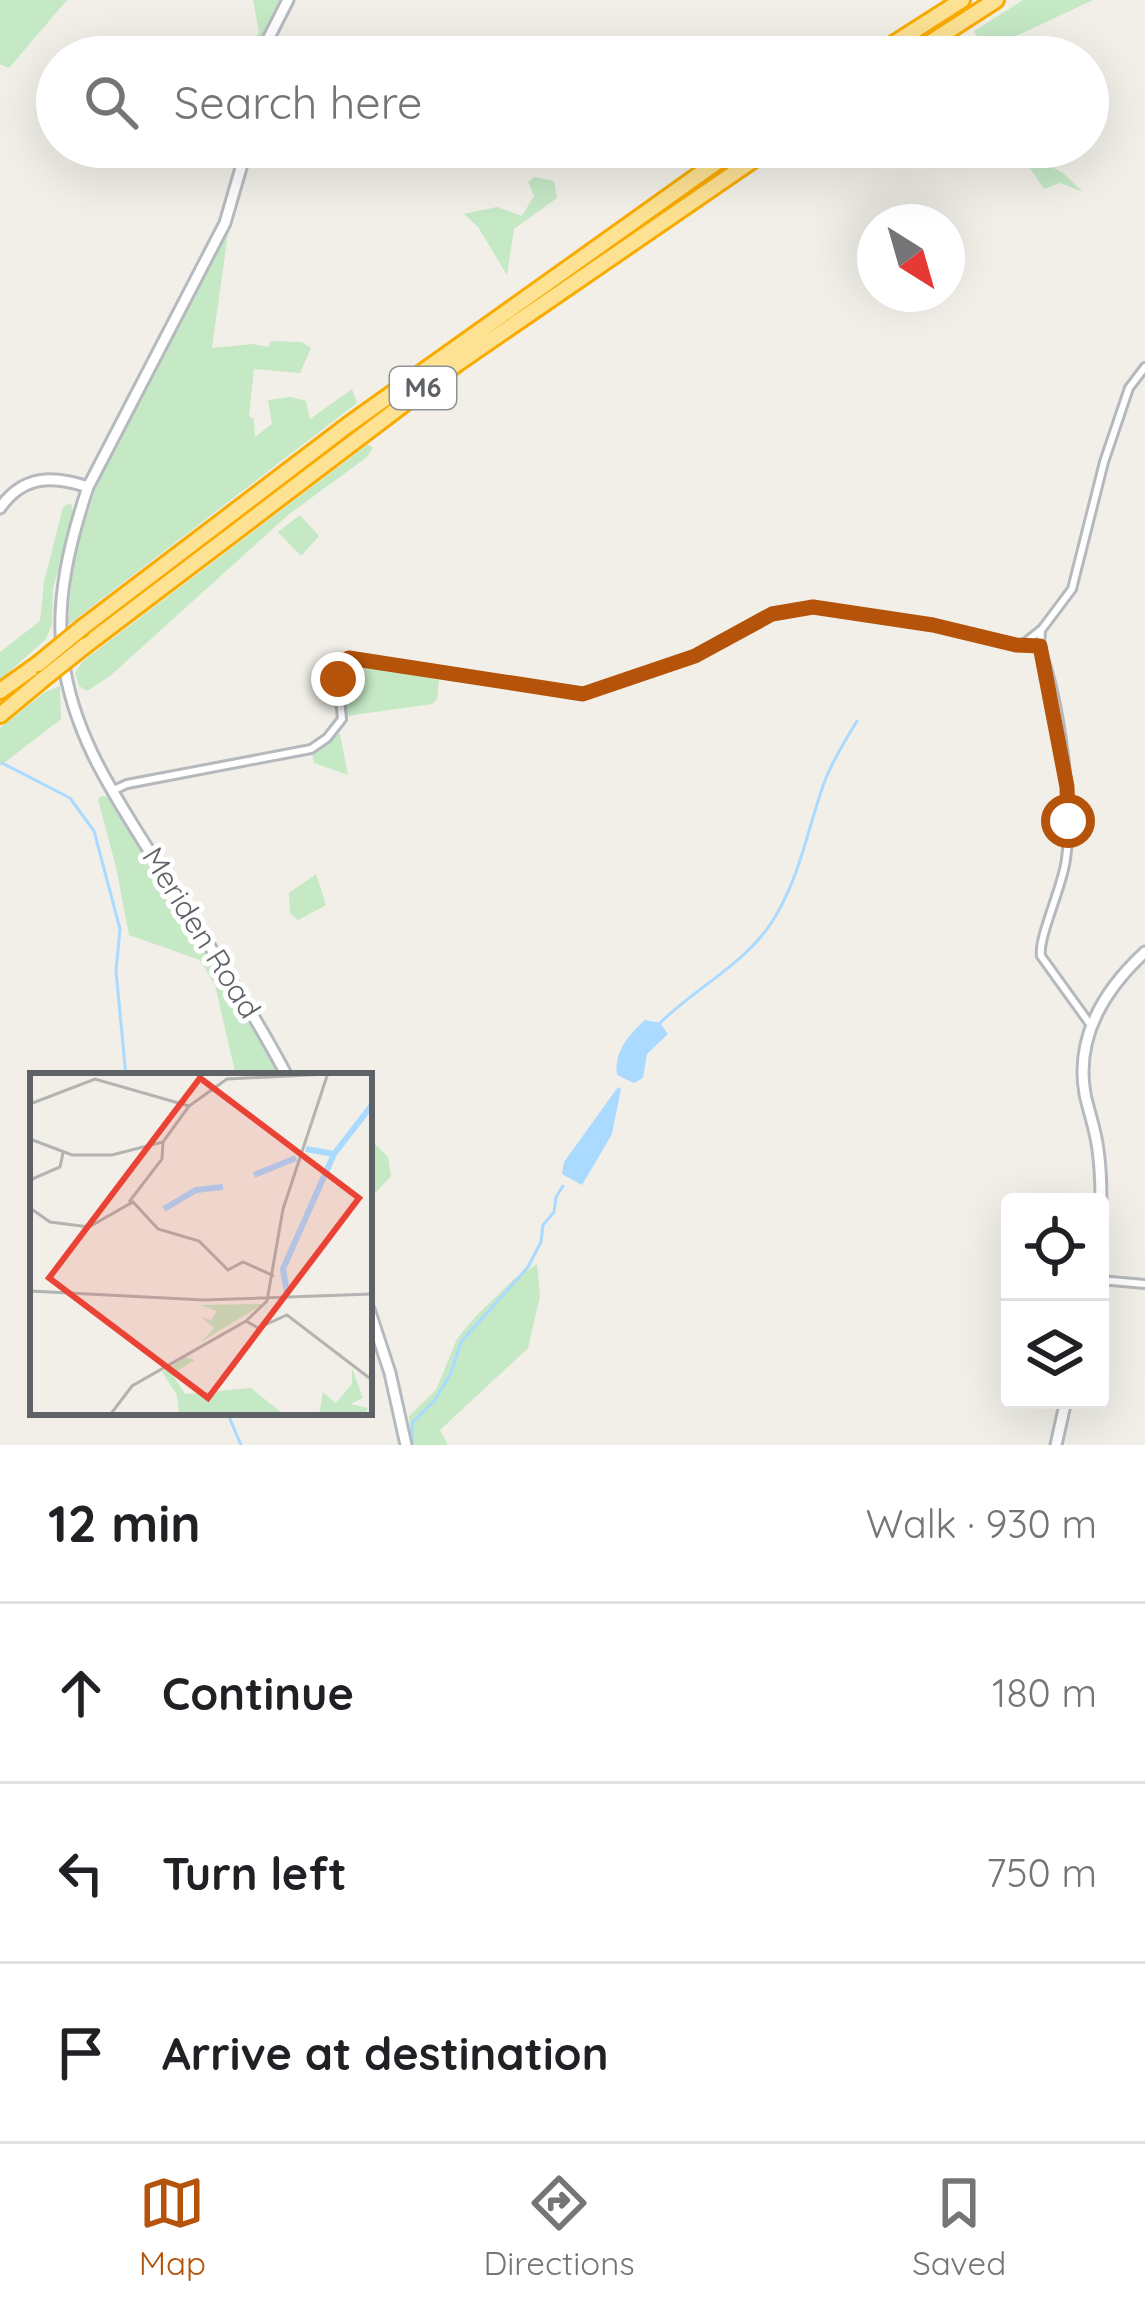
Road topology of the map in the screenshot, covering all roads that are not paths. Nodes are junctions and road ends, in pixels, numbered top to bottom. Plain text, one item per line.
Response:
1 (288, 0) edge
2 (962, 0) edge
3 (996, 0) edge
4 (270, 36) edge
5 (906, 36) edge
6 (940, 36) edge
7 (241, 168) edge
8 (708, 168) edge
9 (741, 168) edge
10 (1145, 367) edge
11 (88, 487) junction
12 (0, 508) edge
13 (1042, 629) junction
14 (1022, 645) junction
15 (1040, 646) junction
16 (0, 691) edge
17 (0, 715) edge
18 (111, 792) junction
19 (1145, 952) edge
20 (1090, 1024) junction
21 (285, 1073) edge
22 (1099, 1193) edge
23 (1109, 1281) edge
24 (1145, 1284) edge
25 (372, 1318) edge
26 (1064, 1409) edge
27 (406, 1445) edge
28 (1056, 1445) edge

1 - 4 main road
2 - 5 highway
3 - 6 highway
7 - 11 main road, Meriden Road
8 - 16 highway, M6, bridge
9 - 17 highway, M6, bridge
10 - 13 street
11 - 12 main road
11 - 18 main road, Meriden Road
13 - 14 street
13 - 15 street
14 - 15 street
14 - 18 street
15 - 20 street
18 - 21 main road, Meriden Road
19 - 20 main road
20 - 22 main road
23 - 24 street
25 - 27 main road
26 - 28 main road

